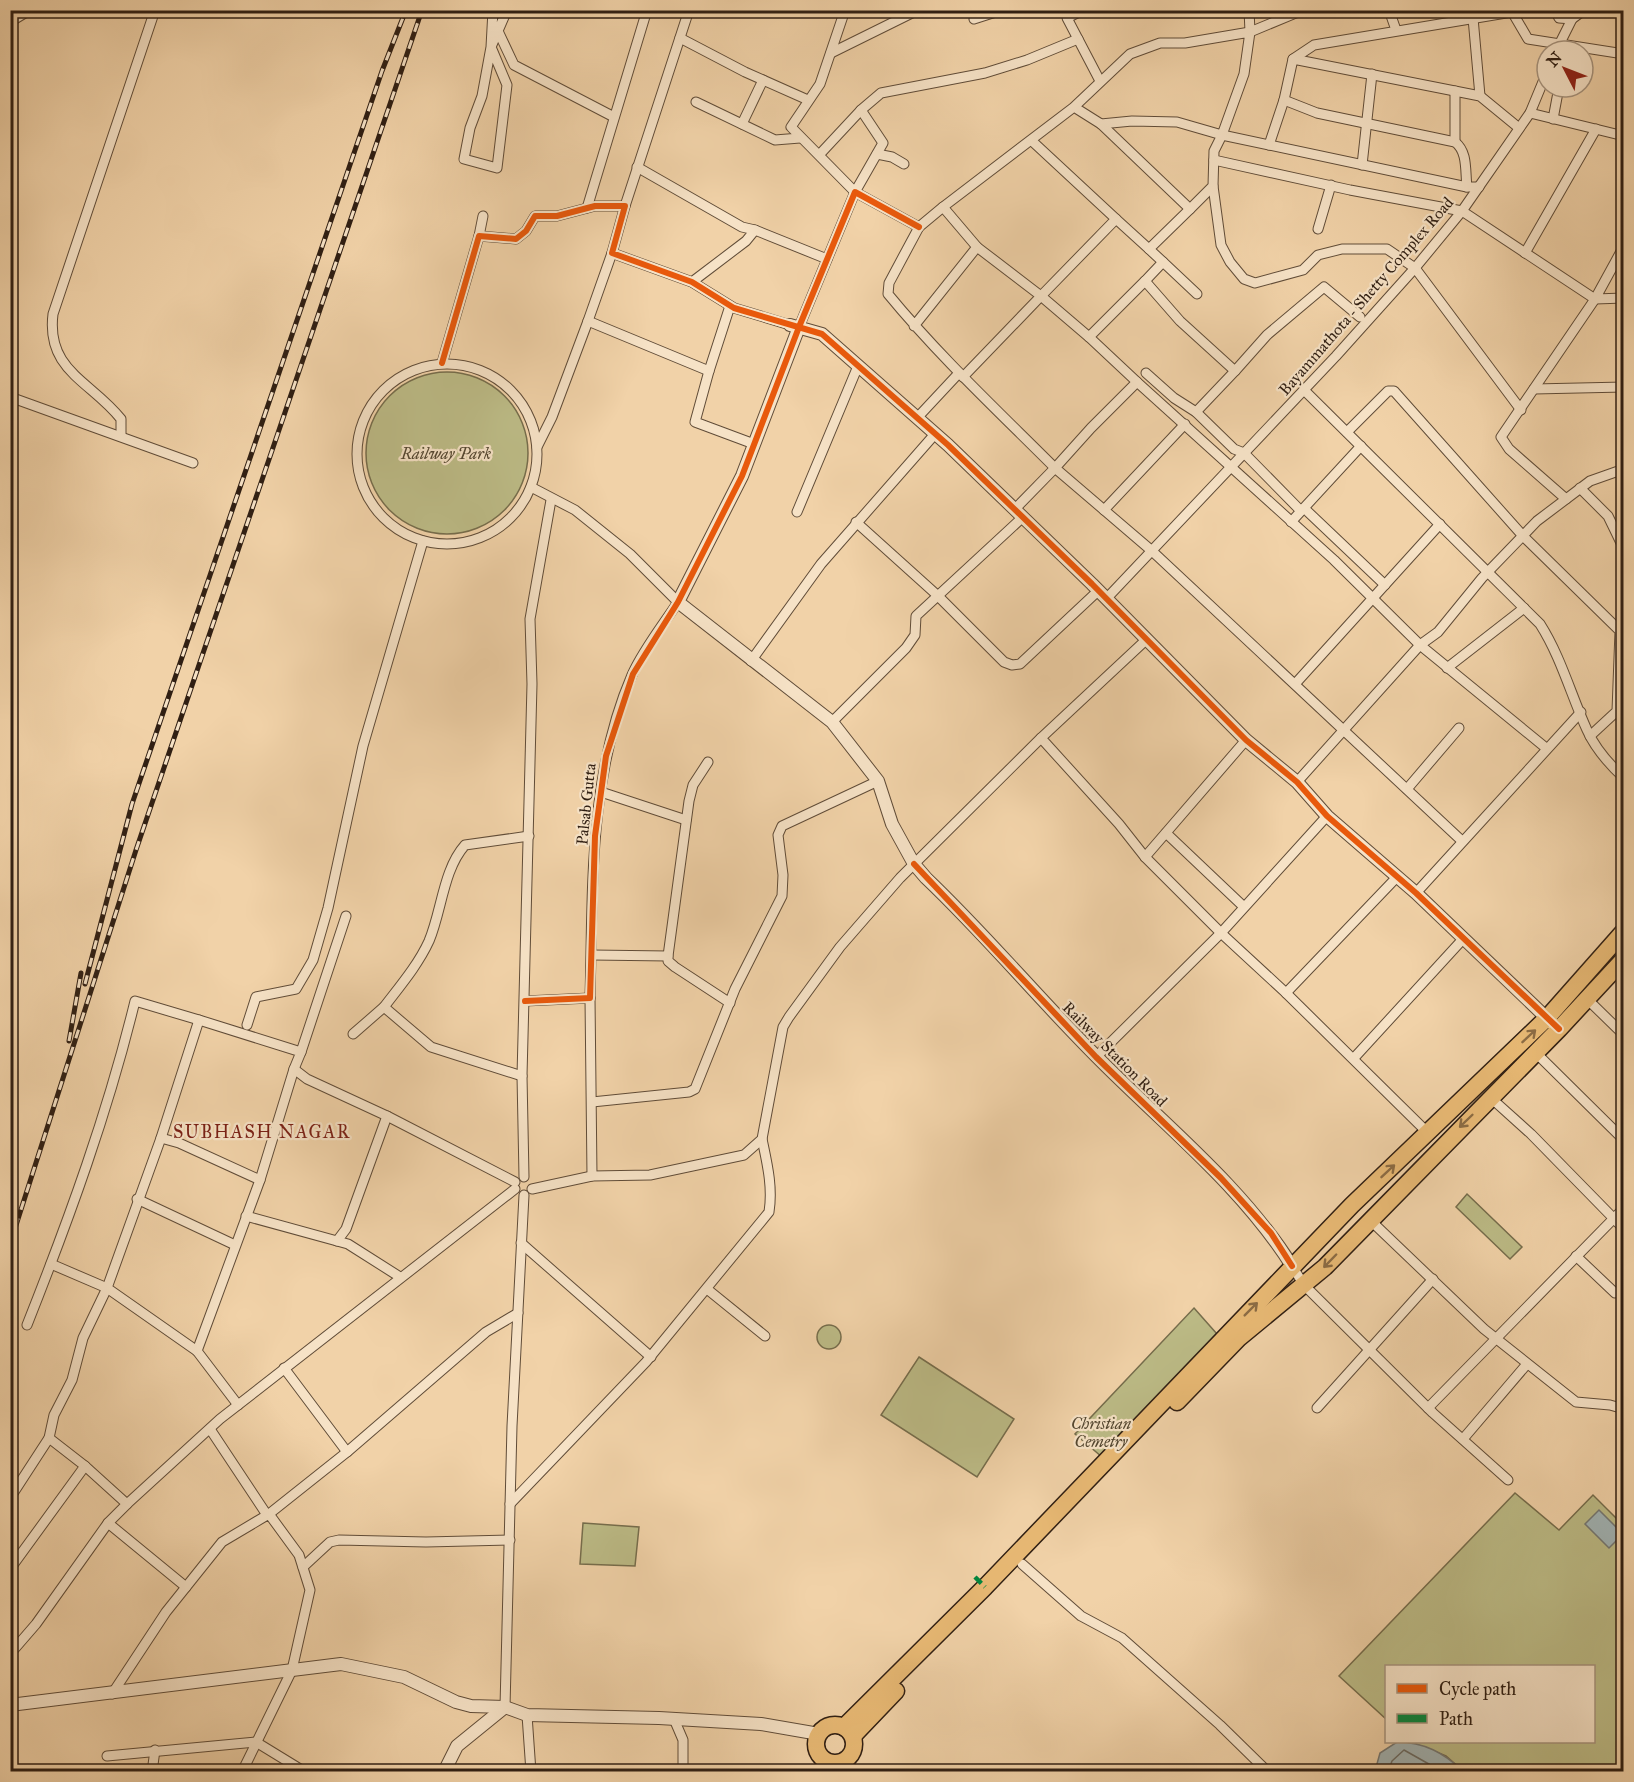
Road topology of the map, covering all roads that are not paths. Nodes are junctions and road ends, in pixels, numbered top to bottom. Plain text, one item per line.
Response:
1 (30, 10) edge
2 (155, 10) edge
3 (493, 10) edge
4 (507, 10) edge
5 (646, 10) edge
6 (689, 10) edge
7 (845, 10) edge
8 (918, 10) edge
9 (1002, 10) edge
10 (1083, 10) edge
11 (1248, 10) edge
12 (1303, 10) edge
13 (1389, 10) edge
14 (1555, 10) edge
15 (1584, 10) edge
16 (1512, 11) edge
17 (1064, 14) edge
18 (1473, 18) junction
19 (974, 19) dead end
20 (1572, 19) junction
21 (10, 22) edge
22 (1396, 30) junction
23 (498, 32) junction
24 (1250, 32) junction
25 (680, 38) junction
26 (1078, 39) junction
27 (1564, 39) edge
28 (1535, 41) edge
29 (491, 47) junction
30 (1595, 51) edge
31 (831, 53) junction
32 (1623, 54) edge
33 (1293, 59) junction
34 (1372, 74) junction
35 (763, 80) junction
36 (1100, 81) junction
37 (1455, 91) junction
38 (1480, 96) junction
39 (1536, 99) edge
40 (1557, 99) edge
41 (808, 100) junction
42 (1284, 100) junction
43 (696, 102) dead end
44 (1074, 107) junction
45 (861, 110) junction
46 (1530, 113) junction
47 (614, 117) junction
48 (1553, 119) junction
49 (742, 124) junction
50 (1101, 124) junction
51 (1366, 125) junction
52 (1519, 128) junction
53 (1596, 129) junction
54 (1222, 135) junction
55 (1623, 136) edge
56 (800, 138) junction
57 (1032, 141) junction
58 (1455, 142) junction
59 (1269, 145) junction
60 (820, 154) junction
61 (876, 154) junction
62 (1214, 160) junction
63 (904, 164) dead end
64 (1362, 165) junction
65 (637, 168) junction
66 (1331, 185) junction
67 (1213, 186) junction
68 (1467, 187) junction
69 (1479, 187) junction
70 (855, 192) junction
71 (625, 206) junction
72 (943, 207) junction
73 (587, 208) junction
74 (1190, 209) junction
75 (1462, 211) junction
76 (483, 216) dead end
77 (1116, 219) junction
78 (919, 227) junction
79 (1318, 229) dead end
80 (755, 230) junction
81 (479, 236) junction
82 (1623, 246) edge
83 (977, 247) junction
84 (1149, 249) junction
85 (612, 253) junction
86 (1525, 254) junction
87 (827, 259) junction
88 (1164, 262) junction
89 (1415, 268) junction
90 (1145, 281) junction
91 (692, 282) junction
92 (1197, 294) dead end
93 (1041, 296) junction
94 (1623, 298) edge
95 (1595, 299) junction
96 (730, 306) junction
97 (1360, 317) dead end
98 (588, 321) junction
99 (794, 326) junction
100 (914, 326) junction
101 (1089, 337) junction
102 (442, 363) junction
103 (858, 366) junction
104 (709, 371) junction
105 (1235, 371) junction
106 (1146, 373) dead end
107 (961, 375) junction
108 (1137, 382) junction
109 (1623, 387) edge
110 (1534, 389) junction
111 (1304, 390) junction
112 (10, 397) edge
113 (1521, 410) junction
114 (1196, 412) junction
115 (917, 418) junction
116 (1185, 424) junction
117 (1347, 432) junction
118 (935, 434) junction
119 (121, 435) junction
120 (754, 444) junction
121 (1361, 446) junction
122 (537, 447) junction
123 (1244, 454) junction
124 (193, 463) dead end
125 (1231, 467) junction
126 (1055, 468) junction
127 (1623, 469) edge
128 (531, 487) junction
129 (1580, 488) junction
130 (1566, 499) junction
131 (551, 500) junction
132 (1104, 510) junction
133 (1303, 510) junction
134 (797, 512) dead end
135 (1019, 513) junction
136 (856, 522) junction
137 (1291, 522) junction
138 (1440, 524) junction
139 (1523, 536) junction
140 (423, 541) junction
141 (1623, 549) edge
142 (1152, 551) junction
143 (1488, 572) junction
144 (1385, 585) junction
145 (1103, 594) junction
146 (937, 595) junction
147 (1373, 599) junction
148 (678, 602) junction
149 (1524, 608) junction
150 (1147, 639) junction
151 (1420, 645) junction
152 (751, 662) junction
153 (1447, 668) junction
154 (1295, 684) junction
155 (1617, 711) junction
156 (1581, 712) junction
157 (1623, 720) edge
158 (832, 722) junction
159 (1459, 728) dead end
160 (1344, 730) junction
161 (1590, 736) junction
162 (1041, 738) junction
163 (1246, 740) junction
164 (1546, 748) junction
165 (708, 762) dead end
166 (1623, 778) edge
167 (878, 781) junction
168 (1298, 782) junction
169 (1407, 789) junction
170 (601, 792) junction
171 (1328, 816) junction
172 (686, 820) junction
173 (1166, 833) junction
174 (529, 836) junction
175 (1462, 841) junction
176 (1145, 857) junction
177 (914, 864) junction
178 (1397, 877) junction
179 (1416, 893) junction
180 (1244, 908) junction
181 (346, 916) dead end
182 (1623, 931) edge
183 (1221, 933) junction
184 (1463, 939) junction
185 (591, 955) junction
186 (668, 956) junction
187 (1623, 959) edge
188 (1286, 993) junction
189 (590, 998) junction
190 (1586, 998) junction
191 (525, 1001) junction
192 (730, 1003) junction
193 (384, 1007) junction
194 (199, 1020) junction
195 (1553, 1024) junction
196 (247, 1025) dead end
197 (353, 1034) dead end
198 (1623, 1035) edge
199 (301, 1052) junction
200 (1535, 1052) junction
201 (1096, 1057) junction
202 (1354, 1058) junction
203 (294, 1069) junction
204 (522, 1076) junction
205 (1491, 1098) junction
206 (591, 1101) junction
207 (387, 1116) junction
208 (1428, 1133) junction
209 (161, 1138) junction
210 (762, 1139) junction
211 (1623, 1140) edge
212 (592, 1176) junction
213 (524, 1177) junction
214 (260, 1180) junction
215 (515, 1186) junction
216 (528, 1192) junction
217 (137, 1199) junction
218 (1623, 1208) edge
219 (246, 1216) junction
220 (1613, 1218) junction
221 (1369, 1220) junction
222 (1623, 1229) edge
223 (337, 1241) junction
224 (521, 1243) junction
225 (235, 1245) junction
226 (1576, 1256) junction
227 (51, 1264) junction
228 (1292, 1266) junction
229 (400, 1277) junction
230 (1433, 1279) junction
231 (1304, 1285) junction
232 (106, 1288) junction
233 (706, 1289) junction
234 (1615, 1293) dead end
235 (518, 1313) junction
236 (27, 1325) dead end
237 (765, 1336) dead end
238 (1495, 1338) junction
239 (1370, 1348) junction
240 (197, 1351) junction
241 (651, 1357) junction
242 (1527, 1364) junction
243 (284, 1368) junction
244 (238, 1405) junction
245 (1317, 1408) dead end
246 (1428, 1408) junction
247 (1623, 1409) edge
248 (210, 1429) junction
249 (49, 1438) junction
250 (1463, 1439) junction
251 (347, 1452) junction
252 (86, 1466) junction
253 (1508, 1480) dead end
254 (10, 1498) edge
255 (127, 1504) junction
256 (510, 1504) junction
257 (268, 1514) junction
258 (108, 1523) junction
259 (510, 1540) junction
260 (1022, 1564) junction
261 (303, 1567) junction
262 (10, 1569) edge
263 (186, 1587) junction
264 (10, 1654) edge
265 (291, 1670) junction
266 (111, 1694) junction
267 (10, 1704) edge
268 (505, 1707) junction
269 (527, 1715) junction
270 (674, 1719) junction
271 (848, 1731) junction
272 (819, 1734) junction
273 (256, 1742) junction
274 (154, 1750) junction
275 (107, 1756) dead end
276 (833, 1767) edge
277 (152, 1772) edge
278 (242, 1772) edge
279 (305, 1772) edge
280 (444, 1772) edge
281 (531, 1772) edge
282 (683, 1772) edge
283 (1268, 1772) edge

1 - 21 street
2 - 119 street
3 - 29 street
4 - 23 street
5 - 47 street
6 - 25 street
7 - 31 street
8 - 31 street
9 - 19 street
10 - 17 street
11 - 24 street
12 - 24 street
13 - 22 street
14 - 20 street
15 - 20 street
16 - 18 street
16 - 28 street
17 - 26 street
18 - 22 street
18 - 38 street
20 - 27 street
22 - 33 street
23 - 29 street
23 - 47 street
24 - 36 street
24 - 54 street
25 - 35 street
25 - 65 street
26 - 36 street
26 - 45 street
29 - 29 street
30 - 32 street
31 - 41 street
33 - 34 street
33 - 42 street
34 - 37 street
34 - 51 street
35 - 41 street
35 - 49 street
36 - 44 street
37 - 38 street
37 - 58 street
38 - 52 street
39 - 46 street, Bayammathota - Shetty Complex Road
40 - 48 street
41 - 56 street
42 - 51 street
42 - 59 street
43 - 49 street
44 - 50 street
44 - 57 street
45 - 60 street
45 - 61 street
46 - 48 street
46 - 52 street, Bayammathota - Shetty Complex Road
47 - 73 street
48 - 53 street
49 - 56 street
50 - 54 street
50 - 74 street
51 - 58 street
51 - 64 street
52 - 69 street, Bayammathota - Shetty Complex Road
53 - 55 street
53 - 86 street
54 - 59 street
54 - 62 street
56 - 60 street
57 - 72 street
57 - 77 street
58 - 68 street
59 - 64 street
60 - 70 street
61 - 63 street
61 - 70 street
62 - 66 street
62 - 67 street
64 - 68 street
65 - 71 street
65 - 80 street
66 - 75 street
66 - 79 street
67 - 74 street
67 - 89 street
68 - 69 street
69 - 75 street, Bayammathota - Shetty Complex Road
70 - 78 street
70 - 87 street
71 - 73 street
71 - 85 street
72 - 78 street
72 - 83 street
73 - 81 street
74 - 84 street
75 - 86 street
75 - 89 street, Bayammathota - Shetty Complex Road
76 - 81 street
77 - 84 street
77 - 93 street
78 - 100 street
80 - 87 street
80 - 91 street
81 - 102 street
82 - 95 street
83 - 93 street
83 - 100 street
84 - 88 street
85 - 91 street
85 - 98 street
86 - 95 street
87 - 99 street
88 - 90 street
88 - 92 street
89 - 111 street, Bayammathota - Shetty Complex Road
89 - 113 street
90 - 101 street
90 - 105 street
91 - 96 street
93 - 101 street
93 - 107 street
94 - 95 street
95 - 110 street
96 - 99 street
96 - 104 street
97 - 105 street
98 - 104 street
98 - 122 street
99 - 103 street
99 - 120 street
100 - 107 street
101 - 108 street
102 - 122 street
102 - 140 street
103 - 115 street
103 - 134 street
104 - 120 street
105 - 114 street
106 - 114 street
107 - 115 street
107 - 126 street
108 - 116 street
108 - 126 street
109 - 110 street
110 - 113 street
111 - 117 street
111 - 123 street, Bayammathota - Shetty Complex Road
112 - 119 street
113 - 130 street
114 - 123 street
115 - 118 street
116 - 125 street
116 - 132 street
117 - 121 street
117 - 139 street
118 - 135 street
118 - 136 street
119 - 124 street
120 - 148 street
121 - 133 street
121 - 138 street
122 - 128 street
123 - 125 street, Bayammathota - Shetty Complex Road
123 - 133 street
125 - 137 street
125 - 142 street, Bayammathota - Shetty Complex Road
126 - 132 street
126 - 135 street
127 - 129 street
128 - 131 street
128 - 140 street
129 - 130 street
129 - 141 street
130 - 139 street
131 - 148 street
131 - 174 street
132 - 142 street
133 - 137 street
133 - 144 street
135 - 145 street
135 - 146 street
136 - 146 street
136 - 152 street
137 - 147 street
138 - 143 street
138 - 144 street
139 - 143 street
139 - 155 street
140 - 196 street
142 - 145 street, Bayammathota - Shetty Complex Road
142 - 154 street
143 - 149 street
143 - 151 street
144 - 147 street
145 - 146 street, Bayammathota - Shetty Complex Road
145 - 150 street
146 - 158 street
147 - 151 street
147 - 154 street
148 - 152 street, Railway Station Road
148 - 170 street, Palsab Gutta
149 - 153 street
149 - 156 street
150 - 162 street
150 - 163 street
151 - 153 street
151 - 160 street
152 - 158 street, Railway Station Road
153 - 164 street
154 - 160 street
155 - 157 street
155 - 161 street
156 - 161 street
156 - 164 street
158 - 167 street, Railway Station Road
159 - 169 street
160 - 168 street
160 - 169 street
161 - 166 street
162 - 176 street
162 - 177 street
163 - 168 street
163 - 173 street
164 - 175 street
165 - 172 street
167 - 177 street, Railway Station Road
167 - 192 street
168 - 171 street
169 - 175 street
170 - 172 street
170 - 185 street, Palsab Gutta
171 - 178 street
171 - 180 street
172 - 186 street
173 - 176 street
173 - 180 street
174 - 191 street
174 - 193 street
175 - 179 street
176 - 183 street
177 - 201 street, Railway Station Road
177 - 210 street
178 - 179 street
178 - 188 street
179 - 184 street
180 - 183 street
181 - 199 street
182 - 195 highway
183 - 188 street
183 - 201 street
184 - 195 street
184 - 202 street
185 - 186 street
185 - 189 street, Palsab Gutta
186 - 192 street
187 - 190 highway
188 - 202 street
189 - 191 street
189 - 206 street, Palsab Gutta
190 - 195 highway
190 - 198 street
191 - 204 street
192 - 206 street
193 - 197 street
193 - 204 street
194 - 199 street
194 - 209 street
194 - 227 street
195 - 200 highway
208 -> 195 highway
199 - 203 street
200 - 205 highway
200 - 211 street
201 - 228 street, Railway Station Road
202 - 208 street
203 - 207 street
203 - 214 street
204 - 213 street
205 - 220 street
205 -> 221 highway
206 - 212 street, Palsab Gutta
207 - 215 street
207 - 223 street
228 -> 208 highway
209 - 214 street
209 - 217 street
210 - 212 street
210 - 233 street
212 - 216 street
213 - 215 street
213 - 216 street
214 - 219 street
215 - 216 street
215 - 229 street
216 - 224 street
217 - 225 street
217 - 232 street
218 - 220 street
219 - 223 street
219 - 225 street
220 - 222 street
220 - 226 street
221 - 230 street
221 -> 231 highway
223 - 229 street
224 - 235 street
224 - 241 street
225 - 240 street
226 - 234 street
226 - 238 street
227 - 232 street
227 - 236 street
228 - 231 street
271 -> 228 highway
229 - 243 street
230 - 238 street
230 - 239 street
231 - 239 street
231 - 260 highway
232 - 240 street
232 - 249 street
233 - 237 street
233 - 241 street
235 - 251 street
235 - 256 street
238 - 242 street
238 - 246 street
239 - 245 street
239 - 246 street
240 - 244 street
241 - 256 street
242 - 247 street
242 - 250 street
243 - 244 street
243 - 251 street
244 - 248 street
246 - 250 street
248 - 255 street
248 - 257 street
249 - 252 street
249 - 254 street
250 - 253 street
251 - 257 street
252 - 255 street
252 - 262 street
255 - 258 street
256 - 259 street
257 - 261 street
257 - 263 street
258 - 263 street
258 - 264 street
259 - 261 street
259 - 268 street
260 - 271 highway
260 - 283 street
261 - 265 street
263 - 266 street
265 - 266 street
265 - 268 street
265 - 273 street
266 - 267 street
268 - 269 street
268 - 280 street
269 - 270 street
269 - 281 street
270 - 272 street
270 - 282 street
271 - 272 highway
271 - 276 highway
272 - 276 highway
273 - 274 street
273 - 278 street
273 - 279 street
274 - 275 street
274 - 277 street

